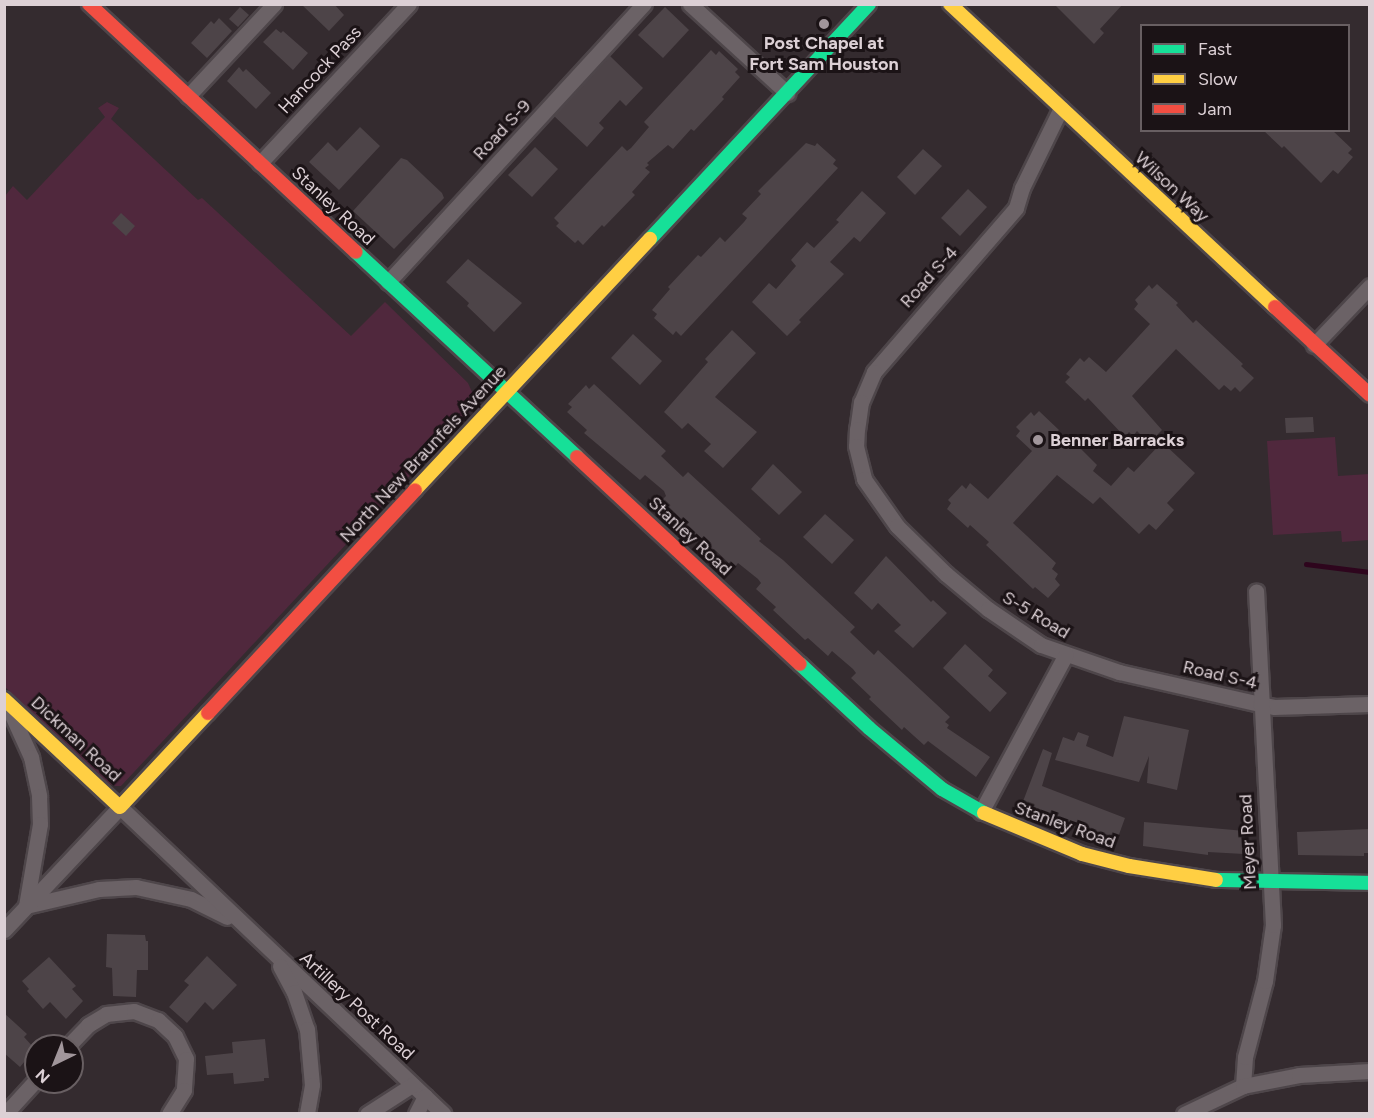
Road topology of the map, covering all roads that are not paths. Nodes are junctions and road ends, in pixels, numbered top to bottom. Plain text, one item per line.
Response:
1 (89, 4) edge
2 (274, 4) edge
3 (409, 4) edge
4 (644, 4) edge
5 (690, 4) edge
6 (869, 4) edge
7 (950, 4) edge
8 (787, 93) junction
9 (188, 96) junction
10 (1061, 108) junction
11 (260, 163) junction
12 (388, 282) junction
13 (1370, 286) edge
14 (1314, 345) junction
15 (508, 391) junction
16 (1370, 396) edge
17 (864, 479) joint
18 (1256, 591) dead end
19 (1066, 654) junction
20 (4, 701) edge
21 (1260, 704) junction
22 (1370, 704) edge
23 (120, 807) junction
24 (981, 812) junction
25 (1270, 882) junction
26 (1370, 883) edge
27 (26, 906) junction
28 (245, 927) junction
29 (4, 930) edge
30 (268, 949) junction
31 (79, 1034) edge
32 (1370, 1071) edge
33 (412, 1085) junction
34 (1243, 1086) junction
35 (24, 1093) edge
36 (424, 1096) junction
37 (5, 1113) edge
38 (170, 1113) edge
39 (307, 1113) edge
40 (367, 1113) edge
41 (416, 1113) edge
42 (443, 1113) edge
43 (1184, 1113) edge

1 - 9 street, Stanley Road
2 - 9 street
3 - 11 street, Hancock Pass
4 - 12 street, Road S-9
5 - 8 street
6 - 8 street, North New Braunfels Avenue
7 - 10 street, Wilson Way
8 - 15 street, North New Braunfels Avenue
9 - 11 street, Stanley Road
10 - 14 street, Wilson Way
10 - 17 street, Road S-4
11 - 12 street, Stanley Road
12 - 15 street, Stanley Road
13 - 14 street
14 - 16 street, Wilson Way
15 - 23 street, North New Braunfels Avenue
15 - 24 street, Stanley Road
17 - 19 street, S-5 Road
18 - 21 street, Meyer Road
19 - 21 street, Road S-4
19 - 24 street, S-5 Road
20 - 23 street, Dickman Road
20 - 27 street, Dickman Road
21 - 22 street, Road S-4
21 - 25 street, Meyer Road
23 - 27 street, North New Braunfels Avenue
23 - 28 street, Artillery Post Road
24 - 25 street, Stanley Road
25 - 26 street, Stanley Road
25 - 34 street, Meyer Road
27 - 28 street, Artillery Post Road
27 - 29 street, North New Braunfels Avenue
28 - 30 street, Artillery Post Road
30 - 33 street, Artillery Post Road
30 - 39 street
31 - 38 street
32 - 34 street
33 - 36 street, Artillery Post Road
33 - 40 street
34 - 43 street
35 - 37 street
36 - 41 street
36 - 42 street, Artillery Post Road

